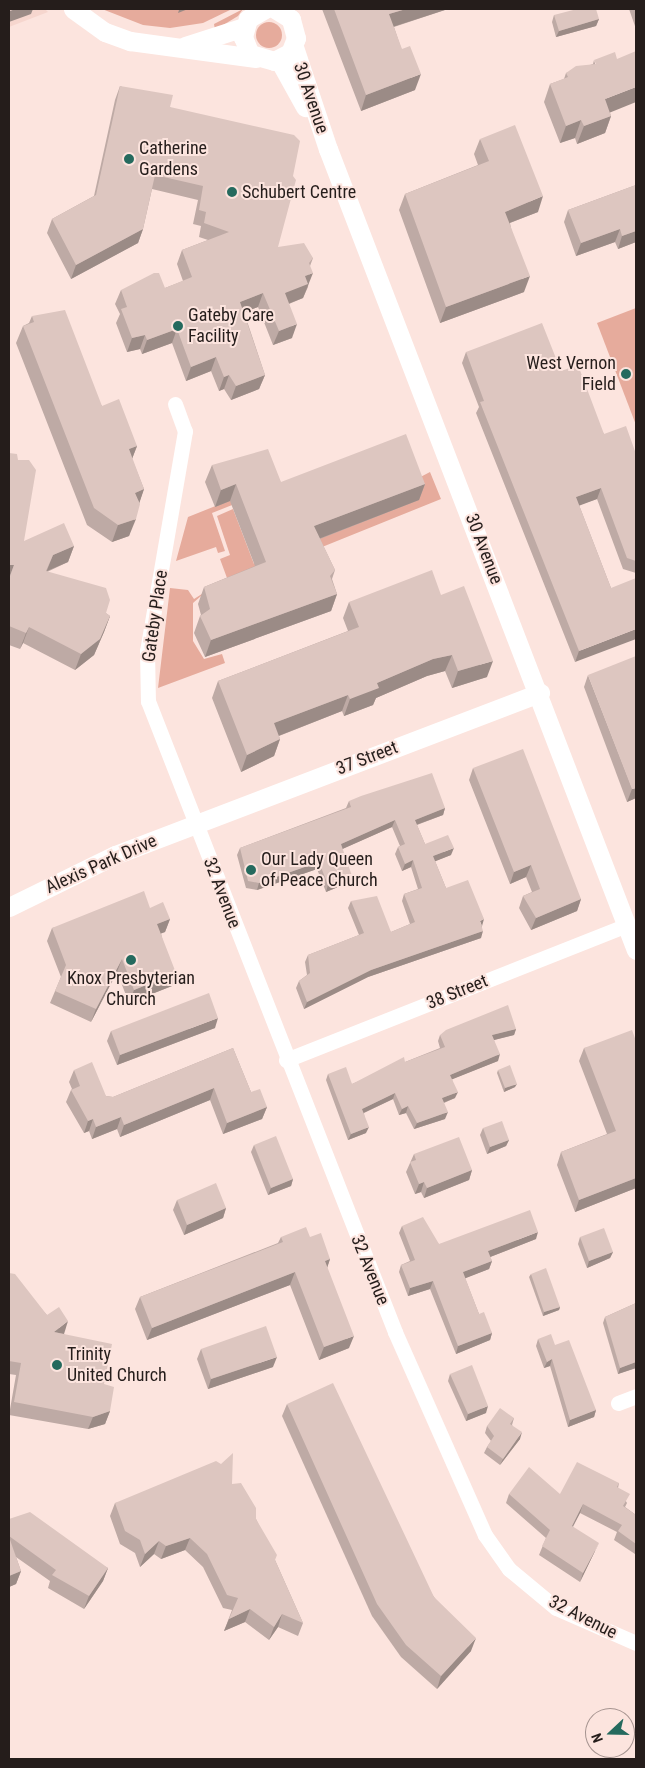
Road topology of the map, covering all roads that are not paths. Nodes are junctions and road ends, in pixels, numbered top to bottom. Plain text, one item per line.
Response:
1 (73, 9) edge
2 (269, 9) edge
3 (244, 27) junction
4 (294, 47) junction
5 (179, 48) junction
6 (256, 58) junction
7 (279, 60) junction
8 (328, 149) junction
9 (175, 404) dead end
10 (540, 694) junction
11 (195, 824) junction
12 (9, 907) edge
13 (633, 939) edge
14 (286, 1060) junction
15 (636, 1396) edge
16 (618, 1403) dead end
17 (636, 1643) edge

1 - 5 street
2 - 3 street
2 - 4 street
3 - 5 street
3 - 6 street
4 - 7 street
4 - 8 street, 30 Avenue
5 - 6 street
6 - 7 street
7 - 8 street, 30 Avenue
8 - 10 street, 30 Avenue
9 - 11 street, Gateby Place
10 - 11 street, 37 Street
10 - 13 street, 30 Avenue
11 - 12 street, Alexis Park Drive
11 - 14 street, 32 Avenue
13 - 14 street, 38 Street
14 - 17 street, 32 Avenue
15 - 16 street

